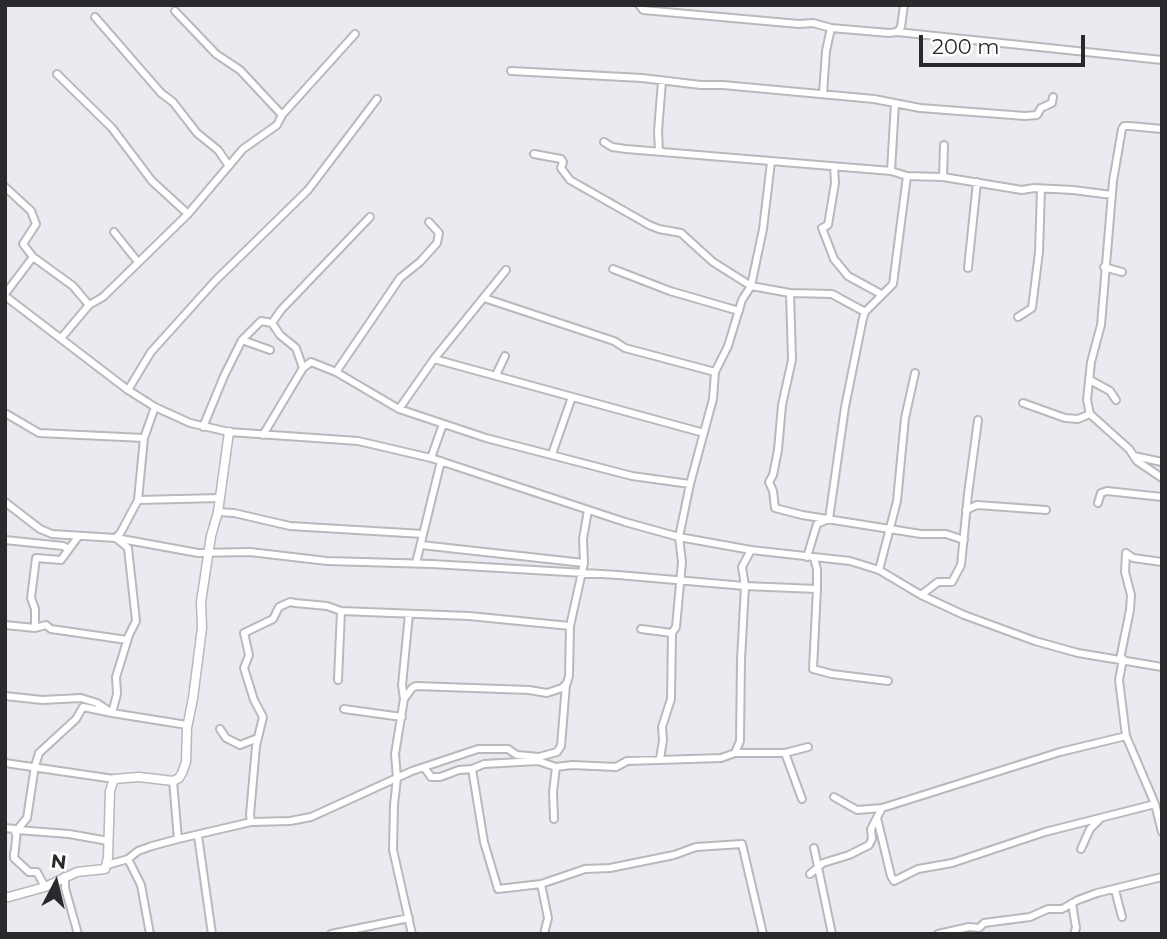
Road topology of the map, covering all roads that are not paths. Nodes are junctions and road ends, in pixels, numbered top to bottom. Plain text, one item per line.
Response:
1 (639, 5) edge
2 (904, 5) edge
3 (175, 12) dead end
4 (95, 17) dead end
5 (831, 28) junction
6 (897, 32) junction
7 (355, 34) dead end
8 (1162, 60) edge
9 (511, 71) dead end
10 (57, 74) dead end
11 (662, 81) junction
12 (823, 94) junction
13 (1053, 97) dead end
14 (377, 99) dead end
15 (895, 103) junction
16 (282, 115) junction
17 (1162, 129) edge
18 (604, 142) dead end
19 (944, 145) dead end
20 (659, 152) junction
21 (534, 154) dead end
22 (772, 162) junction
23 (229, 166) junction
24 (834, 166) junction
25 (891, 171) junction
26 (907, 176) junction
27 (943, 177) junction
28 (977, 182) junction
29 (5, 187) edge
30 (1041, 189) junction
31 (1112, 195) junction
32 (188, 214) junction
33 (370, 218) dead end
34 (429, 222) dead end
35 (114, 232) dead end
36 (33, 257) junction
37 (138, 262) junction
38 (1104, 267) junction
39 (968, 268) dead end
40 (612, 269) dead end
41 (506, 270) dead end
42 (1122, 272) dead end
43 (751, 286) junction
44 (790, 293) junction
45 (881, 294) junction
46 (5, 295) edge
47 (484, 298) junction
48 (89, 305) junction
49 (739, 311) junction
50 (865, 312) junction
51 (1018, 317) dead end
52 (272, 323) junction
53 (62, 337) junction
54 (242, 340) junction
55 (793, 341) junction
56 (801, 341) dead end
57 (270, 350) dead end
58 (505, 356) dead end
59 (434, 359) junction
60 (303, 368) junction
61 (336, 372) junction
62 (715, 372) junction
63 (915, 373) dead end
64 (496, 375) junction
65 (1090, 380) junction
66 (128, 390) junction
67 (572, 397) junction
68 (1116, 400) dead end
69 (1023, 404) dead end
70 (155, 407) junction
71 (400, 409) junction
72 (5, 413) edge
73 (1090, 414) junction
74 (978, 420) dead end
75 (443, 424) junction
76 (203, 427) junction
77 (229, 432) junction
78 (704, 433) junction
79 (263, 435) junction
80 (144, 439) junction
81 (552, 454) junction
82 (1134, 456) junction
83 (431, 458) junction
84 (441, 461) junction
85 (1162, 462) edge
86 (1162, 478) edge
87 (690, 484) junction
88 (1162, 497) edge
89 (220, 498) junction
90 (138, 500) junction
91 (5, 502) edge
92 (1098, 503) dead end
93 (588, 510) junction
94 (966, 510) junction
95 (1046, 510) dead end
96 (218, 512) junction
97 (829, 519) junction
98 (889, 528) junction
99 (423, 534) junction
100 (78, 537) junction
101 (679, 537) junction
102 (116, 538) junction
103 (5, 540) edge
104 (964, 540) junction
105 (421, 545) junction
106 (69, 549) junction
107 (751, 550) junction
108 (209, 553) junction
109 (810, 557) junction
110 (1162, 562) edge
111 (416, 563) junction
112 (584, 563) junction
113 (879, 570) junction
114 (582, 575) junction
115 (679, 581) junction
116 (745, 586) junction
117 (817, 589) junction
118 (921, 595) junction
119 (341, 611) junction
120 (409, 614) junction
121 (5, 625) edge
122 (570, 626) junction
123 (35, 628) junction
124 (641, 629) dead end
125 (672, 633) junction
126 (127, 640) junction
127 (1122, 659) junction
128 (1162, 667) edge
129 (338, 680) dead end
130 (888, 681) dead end
131 (566, 684) junction
132 (5, 696) edge
133 (404, 699) junction
134 (344, 709) dead end
135 (112, 713) junction
136 (402, 717) junction
137 (187, 725) junction
138 (220, 729) dead end
139 (1126, 736) junction
140 (258, 738) junction
141 (561, 746) junction
142 (808, 747) dead end
143 (735, 753) junction
144 (785, 753) junction
145 (466, 755) junction
146 (660, 759) junction
147 (5, 763) edge
148 (35, 766) junction
149 (558, 766) junction
150 (424, 767) junction
151 (475, 767) junction
152 (397, 778) junction
153 (114, 779) junction
154 (173, 781) junction
155 (834, 797) dead end
156 (802, 799) dead end
157 (1155, 804) junction
158 (882, 808) junction
159 (876, 816) junction
160 (1103, 817) junction
161 (554, 819) dead end
162 (251, 822) junction
163 (5, 828) edge
164 (17, 830) junction
165 (1162, 832) edge
166 (198, 836) junction
167 (178, 839) junction
168 (108, 841) junction
169 (814, 848) dead end
170 (1081, 849) dead end
171 (14, 858) junction
172 (128, 859) junction
173 (107, 865) junction
174 (818, 868) junction
175 (810, 874) dead end
176 (65, 876) junction
177 (1162, 877) edge
178 (54, 882) junction
179 (541, 884) junction
180 (45, 887) junction
181 (65, 888) junction
182 (1115, 890) junction
183 (5, 898) edge
184 (1072, 903) junction
185 (1122, 916) dead end
186 (409, 918) junction
187 (78, 934) edge
188 (150, 934) edge
189 (212, 934) edge
190 (331, 934) edge
191 (412, 934) edge
192 (544, 934) edge
193 (763, 934) edge
194 (832, 934) edge
195 (938, 934) edge
196 (1074, 934) edge

1 - 5 street
2 - 6 street
3 - 16 street
4 - 23 street
5 - 6 street
5 - 12 street
6 - 8 street
7 - 16 street
9 - 11 street
10 - 32 street
11 - 12 street
11 - 20 street
12 - 15 street
13 - 15 street
14 - 66 street
15 - 25 street
16 - 23 street
17 - 31 street
18 - 20 street
19 - 27 street
20 - 22 street
21 - 43 street
22 - 24 street
22 - 43 street
23 - 32 street
24 - 25 street
24 - 45 street
25 - 26 street
26 - 27 street
26 - 45 street
27 - 28 street
28 - 30 street
28 - 39 street
29 - 36 street
30 - 31 street
30 - 51 street
31 - 38 street
32 - 37 street
33 - 52 street
34 - 61 street
35 - 37 street
36 - 46 street
36 - 48 street
37 - 48 street
38 - 42 street
38 - 65 street
40 - 49 street
41 - 47 street
43 - 44 street
43 - 49 street
44 - 50 street
44 - 55 street
45 - 50 street
46 - 53 street
47 - 59 street
47 - 62 street
48 - 53 street
49 - 62 street
50 - 97 street
52 - 54 street
52 - 60 street
53 - 66 street
54 - 57 street
54 - 76 street
55 - 56 street
55 - 97 street
58 - 64 street
59 - 64 street
59 - 71 street
60 - 61 street
60 - 79 street
61 - 71 street
62 - 78 street
63 - 98 street
64 - 67 street
65 - 68 street
65 - 73 street
66 - 70 street
67 - 78 street
67 - 81 street
69 - 73 street
70 - 76 street
70 - 80 street
71 - 75 street
72 - 80 street
73 - 82 street
74 - 94 street
75 - 81 street
75 - 83 street
76 - 77 street
77 - 79 street
77 - 89 street
78 - 87 street
79 - 83 street
80 - 90 street
81 - 87 street
82 - 85 street
82 - 86 street
83 - 84 street
84 - 93 street
84 - 99 street
87 - 101 street
88 - 92 street
89 - 90 street
89 - 96 street
90 - 102 street
91 - 100 street
93 - 101 street
93 - 112 street
94 - 95 street
94 - 104 street
96 - 99 street
96 - 108 street
97 - 98 street
97 - 109 street
98 - 104 street
98 - 113 street
99 - 105 street
100 - 102 street
100 - 106 street
101 - 107 street
101 - 115 street
102 - 108 street
102 - 126 street
103 - 106 street
104 - 118 street
105 - 111 street
105 - 112 street
106 - 123 street
107 - 109 street
107 - 116 street
108 - 111 street
108 - 137 street
109 - 113 street
109 - 117 street
110 - 127 street
111 - 114 street
112 - 114 street
113 - 118 street
114 - 115 street
114 - 122 street
115 - 116 street
115 - 125 street
116 - 117 street
116 - 143 street
117 - 130 street
118 - 127 street
119 - 120 street
119 - 129 street
119 - 140 street
120 - 122 street
120 - 133 street
121 - 123 street
122 - 131 street
123 - 126 street
124 - 125 street
125 - 146 street
126 - 135 street
127 - 128 street
127 - 139 street
131 - 133 street
131 - 141 street
132 - 135 street
133 - 136 street
134 - 136 street
135 - 137 street
135 - 148 street
136 - 152 street
137 - 154 street
138 - 140 street
139 - 157 street
139 - 158 street
140 - 162 street
141 - 145 street
141 - 149 street
142 - 144 street
143 - 144 street
143 - 146 street
144 - 156 street
145 - 150 street
145 - 151 street
146 - 149 street
147 - 148 street
148 - 153 street
148 - 164 street
149 - 151 street
149 - 161 street
150 - 151 street
150 - 152 street
151 - 179 street
152 - 162 street
152 - 186 street
153 - 154 street
153 - 168 street
154 - 167 street
155 - 158 street
157 - 160 street
157 - 165 street
158 - 159 street
159 - 160 street
159 - 174 street
160 - 170 street
162 - 166 street
163 - 171 street
164 - 168 street
164 - 171 street
166 - 167 street
166 - 189 street
167 - 172 street
168 - 173 street
169 - 174 street
171 - 180 street
172 - 173 street
172 - 188 street
173 - 176 street
174 - 175 street
174 - 194 street
176 - 178 street
176 - 181 street
177 - 182 street
178 - 180 street
178 - 181 street
179 - 192 street
179 - 193 street
180 - 183 street
181 - 187 street
182 - 184 street
182 - 185 street
184 - 195 street
184 - 196 street
186 - 190 street
186 - 191 street

